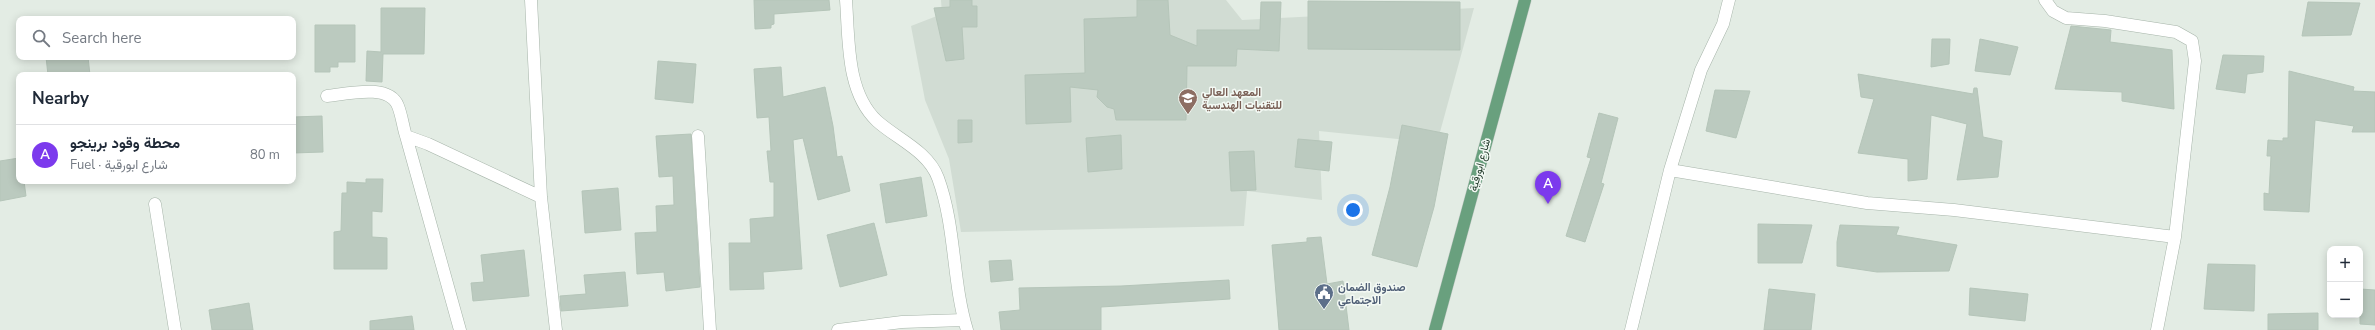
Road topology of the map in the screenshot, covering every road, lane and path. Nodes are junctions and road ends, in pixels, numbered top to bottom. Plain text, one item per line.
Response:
1 (531, 0) edge
2 (846, 0) edge
3 (1525, 0) edge
4 (1729, 0) edge
5 (2045, 0) edge
6 (327, 96) dead end
7 (406, 136) junction
8 (698, 136) dead end
9 (1670, 170) junction
10 (541, 197) junction
11 (155, 204) dead end
12 (2175, 237) junction
13 (965, 325) edge
14 (175, 330) edge
15 (460, 330) edge
16 (556, 330) edge
17 (710, 330) edge
18 (838, 330) edge
19 (1435, 330) edge
20 (1631, 330) edge
21 (2157, 330) edge

1 - 10 street
2 - 13 street
3 - 19 main road, شارع ابورقية
4 - 9 street
5 - 12 street
6 - 7 street
7 - 10 street
7 - 15 street
8 - 17 street
9 - 12 street
9 - 20 street
10 - 16 street
11 - 14 street
12 - 21 street
13 - 18 street

